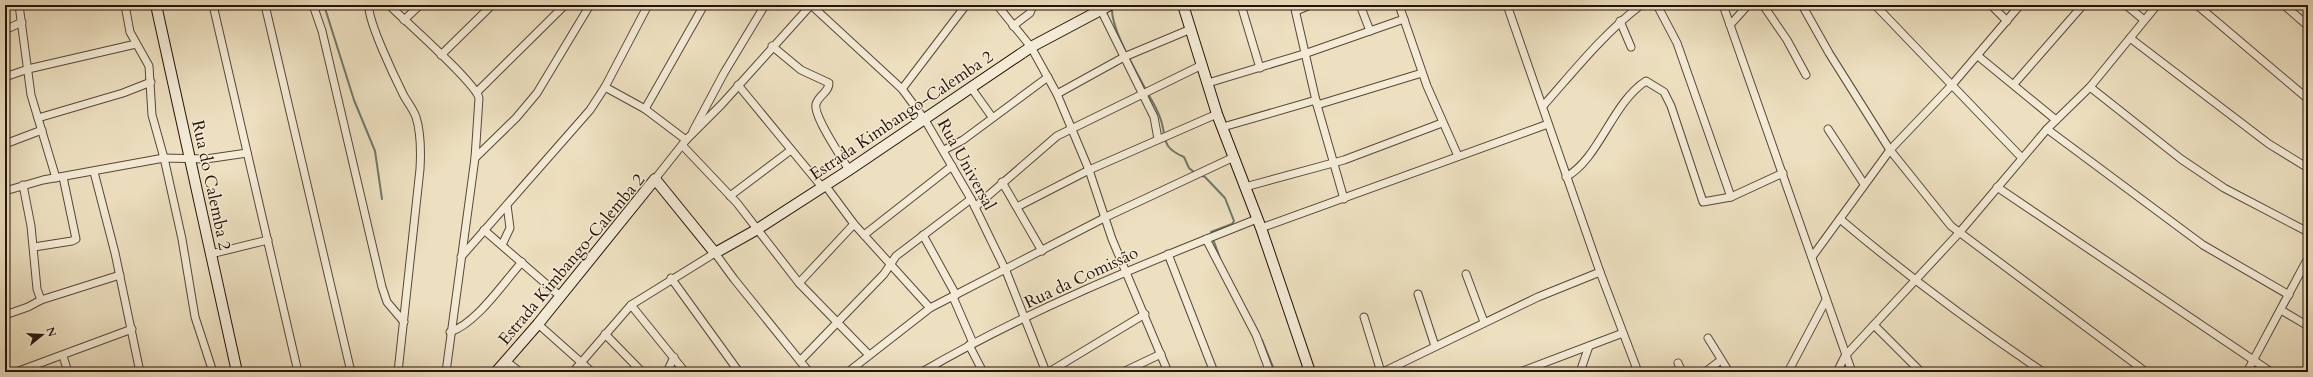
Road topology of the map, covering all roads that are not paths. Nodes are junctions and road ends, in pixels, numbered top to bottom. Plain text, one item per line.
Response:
1 (19, 5) edge
2 (125, 5) edge
3 (156, 5) edge
4 (213, 5) edge
5 (266, 5) edge
6 (313, 5) edge
7 (369, 5) edge
8 (389, 5) edge
9 (420, 5) edge
10 (492, 5) edge
11 (564, 5) edge
12 (590, 5) edge
13 (648, 5) edge
14 (704, 5) edge
15 (765, 5) edge
16 (811, 5) edge
17 (966, 5) edge
18 (997, 5) edge
19 (1033, 5) edge
20 (1183, 5) edge
21 (1241, 5) edge
22 (1310, 5) edge
23 (1360, 5) edge
24 (1399, 5) edge
25 (1507, 5) edge
26 (1641, 5) edge
27 (1657, 5) edge
28 (1723, 5) edge
29 (1748, 5) edge
30 (1763, 5) edge
31 (1802, 5) edge
32 (1876, 5) edge
33 (1991, 5) edge
34 (2020, 5) edge
35 (2083, 5) edge
36 (2126, 5) edge
37 (2157, 5) edge
38 (2197, 5) edge
39 (2284, 5) edge
40 (1106, 8) edge
41 (1295, 8) edge
42 (1404, 19) junction
43 (404, 20) junction
44 (2144, 20) junction
45 (1620, 21) junction
46 (2007, 21) junction
47 (22, 22) junction
48 (1730, 25) junction
49 (1013, 26) junction
50 (2308, 26) edge
51 (1191, 29) junction
52 (5, 30) edge
53 (1370, 31) junction
54 (2130, 38) junction
55 (136, 44) junction
56 (772, 46) junction
57 (1031, 47) junction
58 (1631, 47) dead end
59 (1307, 52) junction
60 (441, 55) junction
61 (1978, 56) junction
62 (1124, 57) junction
63 (1202, 65) junction
64 (1260, 68) junction
65 (28, 69) junction
66 (1422, 72) junction
67 (1806, 75) dead end
68 (5, 77) edge
69 (1048, 77) junction
70 (151, 82) junction
71 (1208, 83) junction
72 (2014, 84) junction
73 (738, 85) junction
74 (1951, 86) junction
75 (605, 87) junction
76 (2090, 87) junction
77 (902, 89) junction
78 (972, 89) junction
79 (477, 92) junction
80 (1057, 94) junction
81 (1142, 94) junction
82 (711, 96) junction
83 (2308, 99) edge
84 (1316, 103) junction
85 (722, 104) junction
86 (1542, 106) junction
87 (645, 109) junction
88 (1217, 114) junction
89 (992, 117) junction
90 (38, 118) junction
91 (925, 120) junction
92 (2056, 120) junction
93 (1442, 122) junction
94 (1548, 124) junction
95 (1072, 128) junction
96 (1223, 128) junction
97 (2047, 128) junction
98 (1828, 129) dead end
99 (42, 130) junction
100 (691, 135) junction
101 (1158, 139) junction
102 (684, 142) junction
103 (5, 144) edge
104 (791, 150) junction
105 (944, 150) junction
106 (1890, 150) junction
107 (247, 152) junction
108 (1458, 156) junction
109 (1234, 157) junction
110 (2021, 157) junction
111 (164, 158) junction
112 (190, 158) junction
113 (475, 158) junction
114 (1333, 162) junction
115 (952, 166) junction
116 (2308, 168) edge
117 (849, 170) junction
118 (1089, 170) junction
119 (94, 172) junction
120 (1783, 173) junction
121 (1566, 177) junction
122 (60, 178) junction
123 (655, 179) junction
124 (1002, 182) junction
125 (23, 184) junction
126 (1864, 184) junction
127 (824, 186) junction
128 (1245, 187) junction
129 (1997, 187) junction
130 (5, 191) edge
131 (730, 196) junction
132 (1731, 197) junction
133 (971, 198) junction
134 (1344, 199) junction
135 (507, 205) junction
136 (975, 207) junction
137 (1017, 207) junction
138 (1106, 217) junction
139 (1257, 219) junction
140 (1840, 219) junction
141 (854, 224) junction
142 (1261, 228) junction
143 (484, 230) junction
144 (756, 230) junction
145 (2308, 232) edge
146 (1959, 233) junction
147 (864, 235) junction
148 (923, 235) junction
149 (1206, 239) junction
150 (268, 240) junction
151 (502, 245) junction
152 (34, 247) junction
153 (1042, 251) junction
154 (715, 253) junction
155 (211, 254) junction
156 (1168, 254) junction
157 (461, 257) junction
158 (1812, 257) junction
159 (522, 262) junction
160 (2307, 262) edge
161 (891, 264) junction
162 (1006, 270) junction
163 (1127, 272) junction
164 (1600, 272) junction
165 (1466, 274) dead end
166 (120, 275) junction
167 (671, 278) junction
168 (1914, 280) junction
169 (800, 283) junction
170 (1418, 294) dead end
171 (2289, 295) junction
172 (560, 296) junction
173 (955, 296) junction
174 (41, 300) junction
175 (1826, 300) junction
176 (631, 305) junction
177 (930, 308) junction
178 (2281, 310) junction
179 (1145, 314) junction
180 (5, 315) edge
181 (1364, 317) dead end
182 (1024, 319) junction
183 (404, 322) junction
184 (838, 322) junction
185 (1484, 322) junction
186 (538, 324) junction
187 (1874, 325) junction
188 (2308, 326) edge
189 (132, 329) junction
190 (450, 332) junction
191 (1623, 333) junction
192 (605, 334) junction
193 (1708, 338) dead end
194 (971, 344) junction
195 (1435, 346) junction
196 (1589, 346) junction
197 (1160, 354) junction
198 (869, 355) junction
199 (63, 356) junction
200 (1845, 356) junction
201 (674, 357) junction
202 (1721, 360) junction
203 (506, 361) junction
204 (800, 361) junction
205 (2253, 361) junction
206 (581, 363) junction
207 (1678, 363) dead end
208 (16, 372) edge
209 (68, 372) edge
210 (140, 372) edge
211 (213, 372) edge
212 (237, 372) edge
213 (298, 372) edge
214 (352, 372) edge
215 (398, 372) edge
216 (446, 372) edge
217 (496, 372) edge
218 (520, 372) edge
219 (573, 372) edge
220 (592, 372) edge
221 (642, 372) edge
222 (667, 372) edge
223 (685, 372) edge
224 (738, 372) edge
225 (809, 372) edge
226 (848, 372) edge
227 (922, 372) edge
228 (983, 372) edge
229 (1047, 372) edge
230 (1123, 372) edge
231 (1168, 372) edge
232 (1214, 372) edge
233 (1270, 372) edge
234 (1310, 372) edge
235 (1382, 372) edge
236 (1520, 372) edge
237 (1580, 372) edge
238 (1638, 372) edge
239 (1682, 372) edge
240 (1705, 372) edge
241 (1729, 372) edge
242 (1788, 372) edge
243 (1837, 372) edge
244 (1852, 372) edge
245 (1921, 372) edge
246 (2043, 372) edge
247 (2146, 372) edge
248 (2247, 372) edge
249 (2271, 372) edge

1 - 47 street
2 - 55 street
3 - 112 main road, Rua do Calemba 2
4 - 107 street
5 - 214 street
6 - 183 street
7 - 183 street
8 - 43 street
9 - 43 street
10 - 60 street
11 - 79 street
12 - 113 street
13 - 75 street
14 - 87 street
15 - 82 street
16 - 56 street
16 - 77 street, Rua Universal
17 - 77 street
18 - 49 street
19 - 49 street
20 - 51 main road
21 - 64 street
22 - 41 street
23 - 53 street
24 - 42 street
25 - 86 street
26 - 45 street
27 - 132 street
28 - 48 street
29 - 48 street
30 - 67 street
31 - 106 street
32 - 74 street
33 - 46 street
34 - 46 street
35 - 72 street
36 - 44 street
37 - 44 street
38 - 83 street
39 - 50 street
40 - 57 main road, Estrada Kimbango-Calemba 2
40 - 62 street
41 - 59 street
42 - 53 street
42 - 66 street
43 - 60 street
44 - 54 street
45 - 58 street
45 - 86 street
46 - 61 street
47 - 52 street
47 - 65 street
48 - 120 street
49 - 57 street
51 - 62 street
51 - 63 main road
53 - 59 street
54 - 76 street
54 - 116 street
55 - 65 street
55 - 70 street
56 - 73 street
56 - 117 street
57 - 69 street
57 - 78 main road, Estrada Kimbango-Calemba 2
59 - 64 street
59 - 84 street
60 - 79 street
61 - 72 street
61 - 74 street
62 - 80 street
62 - 81 street
63 - 71 main road
63 - 81 street
64 - 71 street
65 - 68 street
65 - 90 street
66 - 84 street
66 - 93 street
69 - 80 street
69 - 89 street
70 - 90 street
70 - 111 street
71 - 88 main road
72 - 92 street
73 - 85 street
73 - 104 street
74 - 106 street
74 - 110 street
75 - 87 street
75 - 135 street
76 - 92 street
76 - 145 street
77 - 91 street, Rua Universal
78 - 89 street
78 - 91 main road, Estrada Kimbango-Calemba 2
79 - 113 street
80 - 95 street
81 - 95 street
81 - 101 street
82 - 85 street
82 - 100 street
84 - 96 street
84 - 114 street
85 - 100 street
86 - 94 street
87 - 102 street
88 - 96 main road
88 - 101 street
89 - 105 street
90 - 99 street
91 - 105 street, Rua Universal
91 - 117 main road, Estrada Kimbango-Calemba 2
92 - 97 street
93 - 108 street
93 - 114 street
94 - 108 street
94 - 121 street
95 - 118 street
95 - 124 street
96 - 109 main road
97 - 110 street
97 - 171 street
98 - 126 street
99 - 103 street
99 - 122 street
100 - 102 street
101 - 118 street
102 - 123 street
102 - 131 street
104 - 127 street
104 - 131 street
105 - 115 street, Rua Universal
106 - 126 street
106 - 146 street
107 - 112 street
107 - 150 street
108 - 134 street
109 - 128 main road
109 - 138 street
110 - 129 street
111 - 112 street
111 - 119 street
111 - 211 street
112 - 155 main road, Rua do Calemba 2
113 - 157 street
114 - 128 street
114 - 134 street
115 - 133 street, Rua Universal
115 - 147 street
117 - 127 main road, Estrada Kimbango-Calemba 2
118 - 137 street
118 - 138 street
119 - 122 street
119 - 166 street
120 - 132 street
120 - 158 street
121 - 132 street
121 - 164 street
122 - 125 street
122 - 152 street
123 - 154 main road, Estrada Kimbango-Calemba 2
123 - 172 main road, Estrada Kimbango-Calemba 2
124 - 136 street
124 - 137 street
125 - 130 street
125 - 152 street
126 - 140 street
127 - 141 street
127 - 144 main road, Estrada Kimbango-Calemba 2
128 - 139 main road
129 - 146 street
129 - 205 street
131 - 144 street
133 - 136 street, Rua Universal
133 - 148 street
134 - 142 street
135 - 143 street
135 - 151 street
136 - 162 street, Rua Universal
137 - 153 street
138 - 153 street
138 - 163 street
139 - 142 main road
139 - 149 street, Rua da Comissão
140 - 158 street
140 - 168 street
141 - 147 street
141 - 169 street
142 - 234 main road
143 - 151 street
143 - 157 street
144 - 154 main road, Estrada Kimbango-Calemba 2
144 - 169 street
146 - 168 street
146 - 247 street
147 - 161 street
148 - 161 street
148 - 173 street
149 - 156 street, Rua da Comissão
149 - 233 street
150 - 155 street
150 - 213 street
151 - 159 street
152 - 174 street
153 - 162 street
154 - 167 street, Estrada Kimbango-Calemba 2
154 - 204 street
155 - 212 main road, Rua do Calemba 2
156 - 163 street, Rua da Comissão
156 - 232 street
157 - 190 street
158 - 175 street
159 - 172 street
159 - 190 street
160 - 171 street
161 - 177 street
161 - 184 street
162 - 173 street
162 - 182 street, Rua Universal
163 - 179 street
163 - 182 street, Rua da Comissão
164 - 185 street
164 - 191 street
165 - 185 street
166 - 174 street
166 - 189 street
167 - 176 street, Estrada Kimbango-Calemba 2
167 - 224 street
168 - 187 street
168 - 246 street
169 - 184 street
170 - 195 street
171 - 178 street
172 - 186 main road, Estrada Kimbango-Calemba 2
173 - 177 street
173 - 194 street
174 - 180 street
175 - 200 street
175 - 242 street
176 - 192 street, Estrada Kimbango-Calemba 2
176 - 201 street
177 - 198 street
178 - 188 street
178 - 205 street
179 - 197 street
179 - 229 street
181 - 235 street
182 - 194 street, Rua da Comissão
182 - 229 street, Rua Universal
183 - 215 street
184 - 198 street
184 - 204 street
185 - 195 street
186 - 203 main road, Estrada Kimbango-Calemba 2
186 - 206 street
187 - 200 street
187 - 245 street
189 - 199 street
189 - 210 street
190 - 216 street
191 - 196 street
191 - 238 street
192 - 206 street, Estrada Kimbango-Calemba 2
192 - 221 street
193 - 202 street
194 - 227 street, Rua da Comissão
194 - 228 street
195 - 235 street
196 - 236 street
196 - 237 street
197 - 230 street
197 - 231 street
198 - 226 street
199 - 208 street
199 - 209 street
200 - 243 street
200 - 244 street
201 - 222 street
201 - 223 street
202 - 240 street
202 - 241 street
203 - 217 main road, Estrada Kimbango-Calemba 2
203 - 218 street
204 - 225 street
205 - 248 street
205 - 249 street
206 - 219 street, Estrada Kimbango-Calemba 2
206 - 220 street
207 - 239 street

